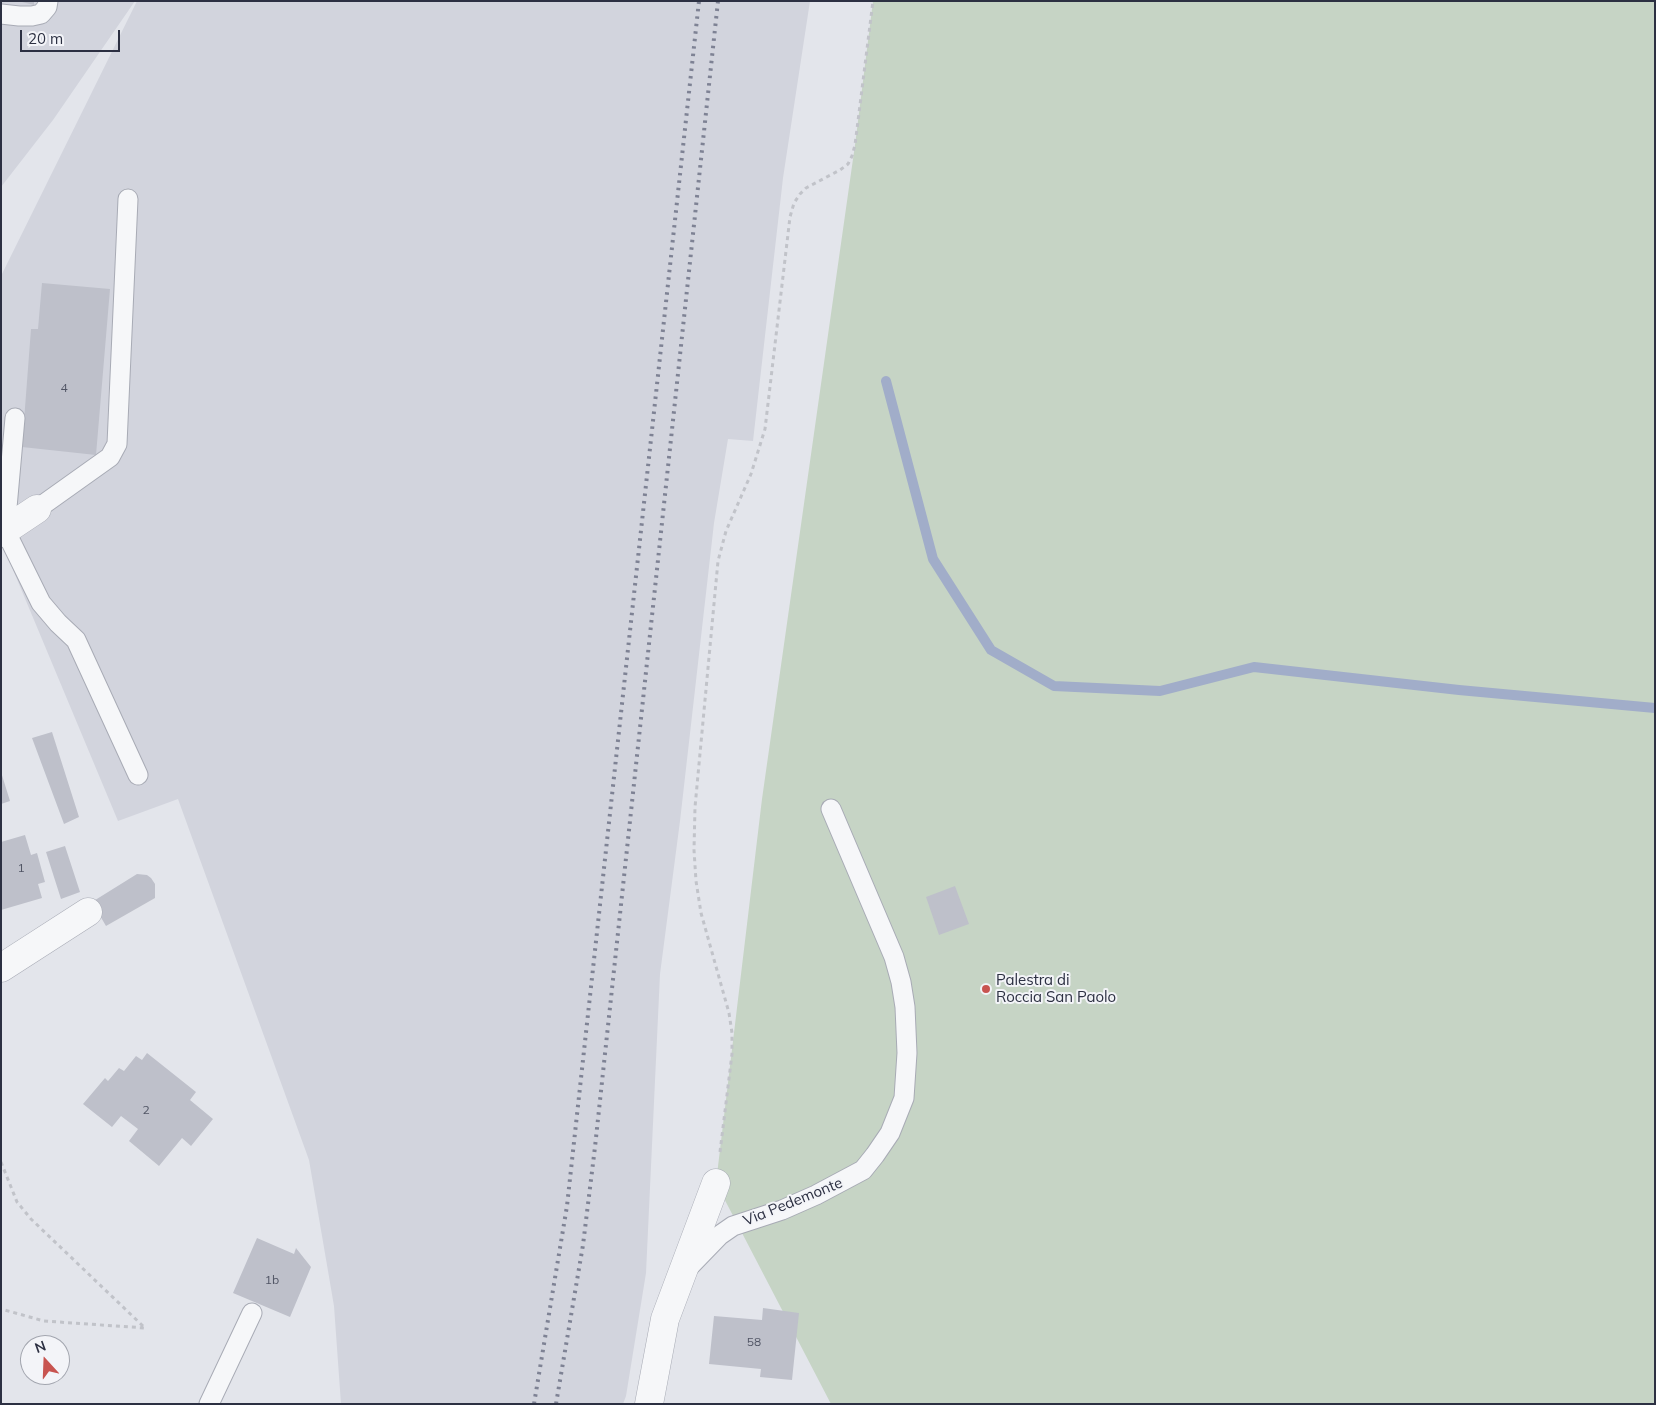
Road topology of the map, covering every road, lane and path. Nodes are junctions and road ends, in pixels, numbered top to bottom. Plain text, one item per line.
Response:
1 (48, 1) edge
2 (874, 1) edge
3 (1, 14) edge
4 (128, 199) dead end
5 (15, 418) dead end
6 (37, 509) joint
7 (3, 532) edge
8 (138, 775) dead end
9 (831, 809) dead end
10 (88, 912) dead end
11 (1, 968) edge
12 (1, 1162) edge
13 (716, 1183) joint
14 (683, 1274) junction
15 (1, 1309) edge
16 (252, 1313) dead end
17 (209, 1404) edge
18 (649, 1404) edge

1 - 3 lane
2 - 13 path
4 - 6 lane
5 - 7 lane
6 - 7 street
7 - 8 lane
9 - 14 lane, Via Pedemonte
10 - 11 street
12 - 15 path
13 - 14 street, Via Pedemonte
14 - 18 street, Via Pedemonte
16 - 17 lane

